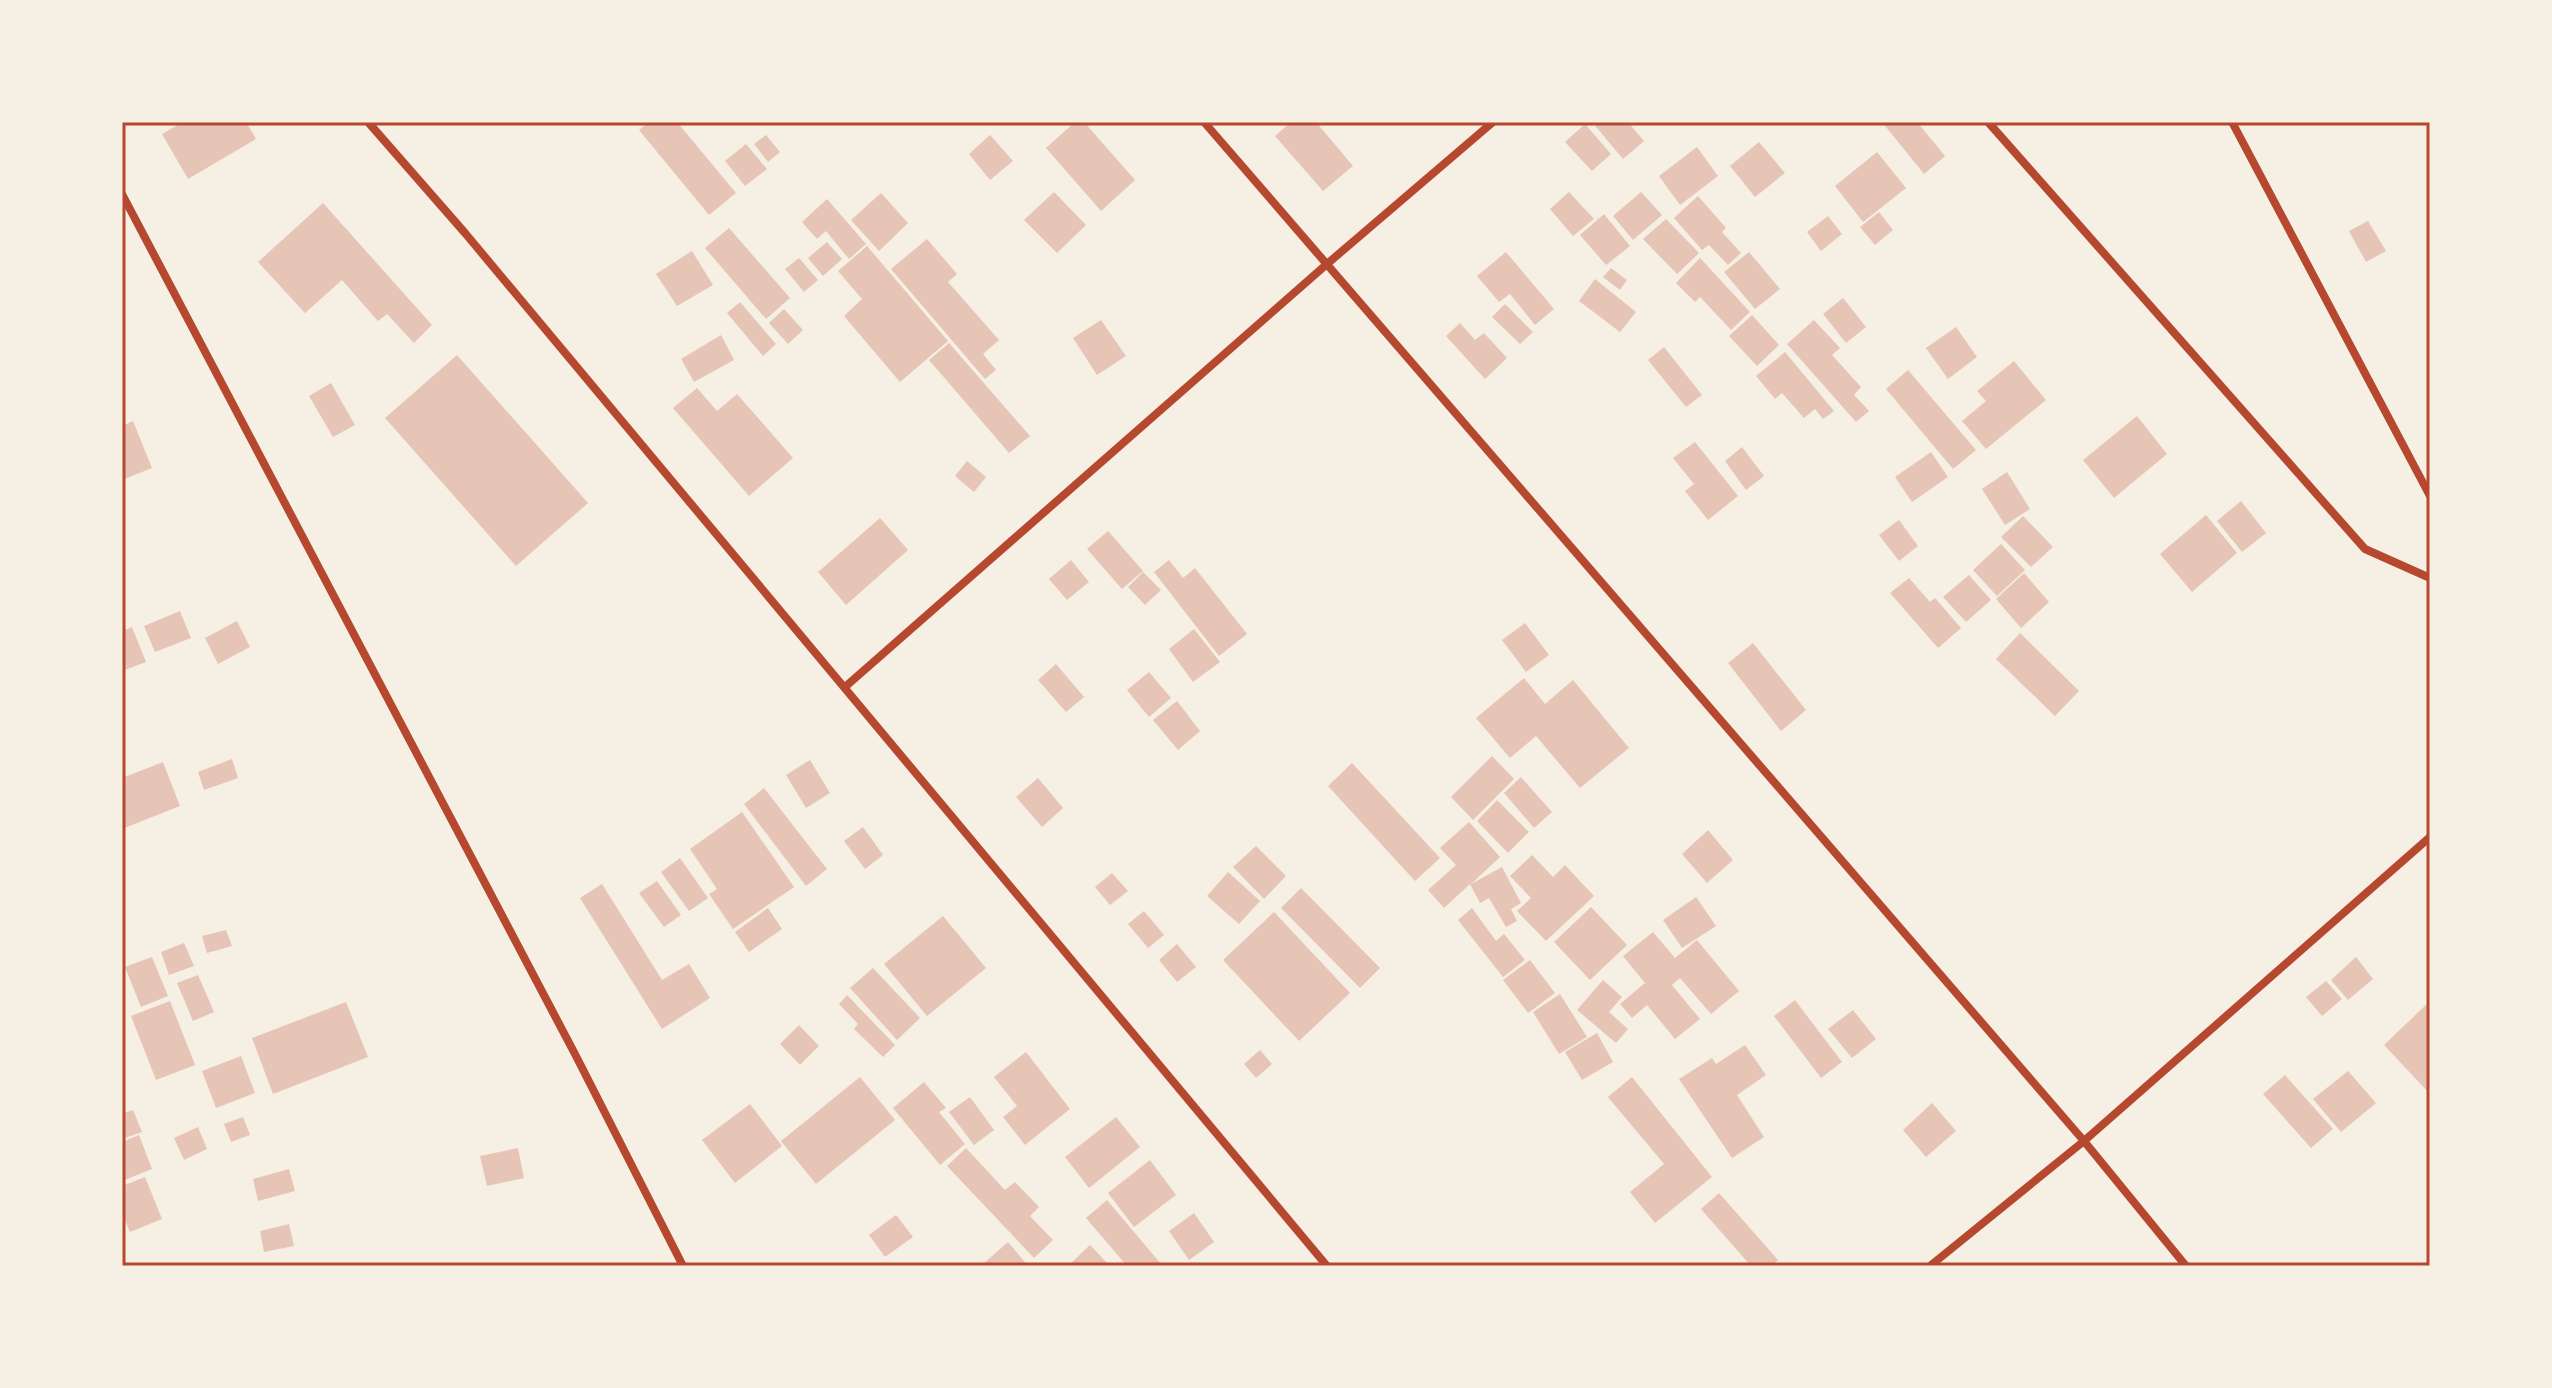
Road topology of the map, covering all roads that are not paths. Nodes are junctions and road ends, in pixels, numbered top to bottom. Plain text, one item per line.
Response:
1 (368, 122) edge
2 (1204, 122) edge
3 (1493, 122) edge
4 (1988, 122) edge
5 (2232, 122) edge
6 (122, 194) edge
7 (1327, 264) junction
8 (2430, 496) edge
9 (2430, 578) edge
10 (845, 687) junction
11 (2430, 837) edge
12 (2084, 1141) junction
13 (683, 1266) edge
14 (1327, 1266) edge
15 (1930, 1266) edge
16 (2186, 1266) edge

1 - 10 street
2 - 7 street
3 - 7 street
4 - 9 street
5 - 8 street
6 - 13 street
7 - 10 street
7 - 12 street
10 - 14 street
11 - 12 street
12 - 15 street
12 - 16 street

